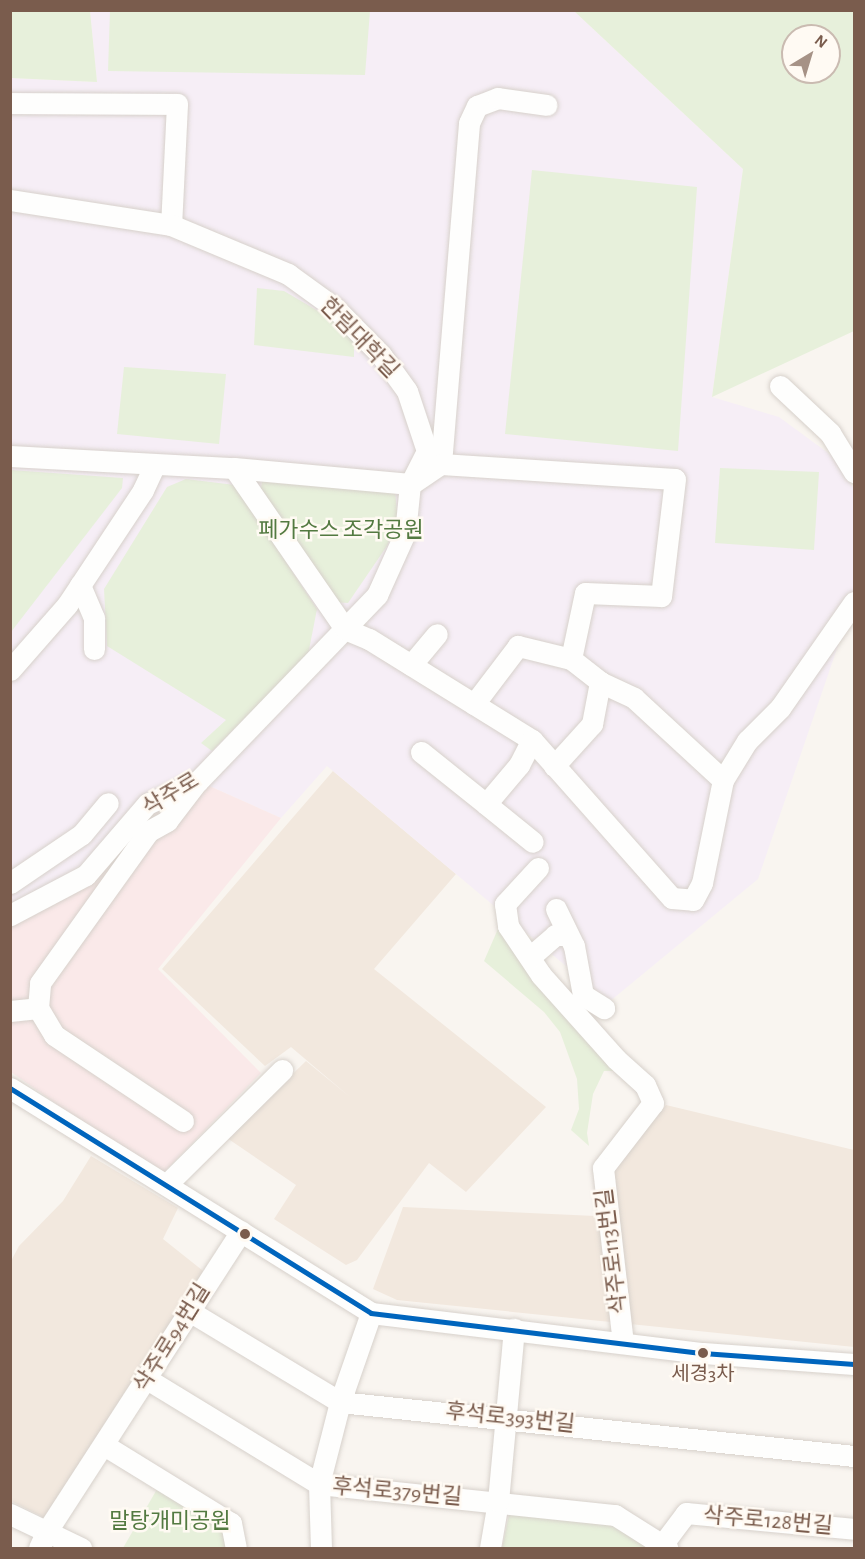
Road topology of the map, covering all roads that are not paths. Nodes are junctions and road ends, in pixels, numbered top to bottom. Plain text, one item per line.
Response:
1 (10, 103) edge
2 (547, 105) dead end
3 (10, 200) edge
4 (171, 225) junction
5 (780, 386) dead end
6 (10, 456) edge
7 (441, 464) junction
8 (154, 466) junction
9 (234, 468) junction
10 (855, 472) edge
11 (411, 484) junction
12 (80, 585) junction
13 (855, 602) edge
14 (345, 629) junction
15 (437, 634) dead end
16 (94, 649) dead end
17 (572, 659) junction
18 (411, 665) junction
19 (10, 670) edge
20 (600, 682) junction
21 (474, 704) junction
22 (532, 740) junction
23 (421, 752) dead end
24 (554, 766) junction
25 (723, 780) junction
26 (198, 781) junction
27 (108, 803) dead end
28 (486, 804) junction
29 (534, 842) dead end
30 (538, 868) dead end
31 (10, 883) edge
32 (556, 909) dead end
33 (10, 915) edge
34 (567, 934) junction
35 (530, 957) junction
36 (575, 1000) junction
37 (38, 1008) junction
38 (604, 1008) dead end
39 (10, 1011) edge
40 (282, 1070) dead end
41 (10, 1088) edge
42 (183, 1121) dead end
43 (167, 1185) junction
44 (241, 1231) junction
45 (189, 1311) junction
46 (371, 1313) junction
47 (514, 1329) junction
48 (623, 1343) junction
49 (855, 1364) edge
50 (147, 1378) junction
51 (340, 1402) junction
52 (507, 1418) junction
53 (104, 1445) junction
54 (855, 1456) edge
55 (319, 1484) junction
56 (498, 1501) junction
57 (10, 1514) edge
58 (855, 1529) edge
59 (43, 1540) edge
60 (664, 1547) edge
61 (81, 1548) edge
62 (236, 1548) edge
63 (321, 1548) edge
64 (490, 1548) edge

1 - 4 street
2 - 7 street
3 - 4 street, 한림대학길
4 - 11 street, 한림대학길
5 - 10 street
6 - 8 street
7 - 11 street
7 - 17 street
8 - 9 street
8 - 12 street
9 - 11 street
9 - 14 street
11 - 14 street, 삭주로
12 - 16 street
12 - 19 street
13 - 25 street
14 - 18 street
14 - 26 street, 삭주로
15 - 18 street
17 - 20 street
17 - 21 street
18 - 21 street
20 - 24 street
20 - 25 street
21 - 22 street
22 - 24 street
22 - 28 street
23 - 28 street
24 - 25 street
26 - 33 street, 삭주로
26 - 37 street
27 - 31 street
28 - 29 street
30 - 35 street
32 - 34 street
34 - 35 street
34 - 36 street
35 - 36 street
36 - 38 street
36 - 48 street, 삭주로113번길
37 - 39 street
37 - 42 street
40 - 43 street
41 - 43 street
43 - 44 street
44 - 45 street, 삭주로94번길
44 - 46 street
45 - 50 street, 삭주로94번길
45 - 51 street, 후석로393번길
46 - 47 street
46 - 51 street
47 - 48 street
47 - 52 street
48 - 49 street
50 - 53 street, 삭주로94번길
50 - 55 street, 후석로379번길
51 - 52 street, 후석로393번길
51 - 55 street
52 - 54 street, 후석로393번길
52 - 56 street
53 - 59 street, 삭주로94번길
53 - 62 street
55 - 56 street, 후석로379번길
55 - 63 street
56 - 60 street, 후석로379번길
56 - 64 street
57 - 59 street
58 - 60 street, 삭주로128번길
59 - 61 street

